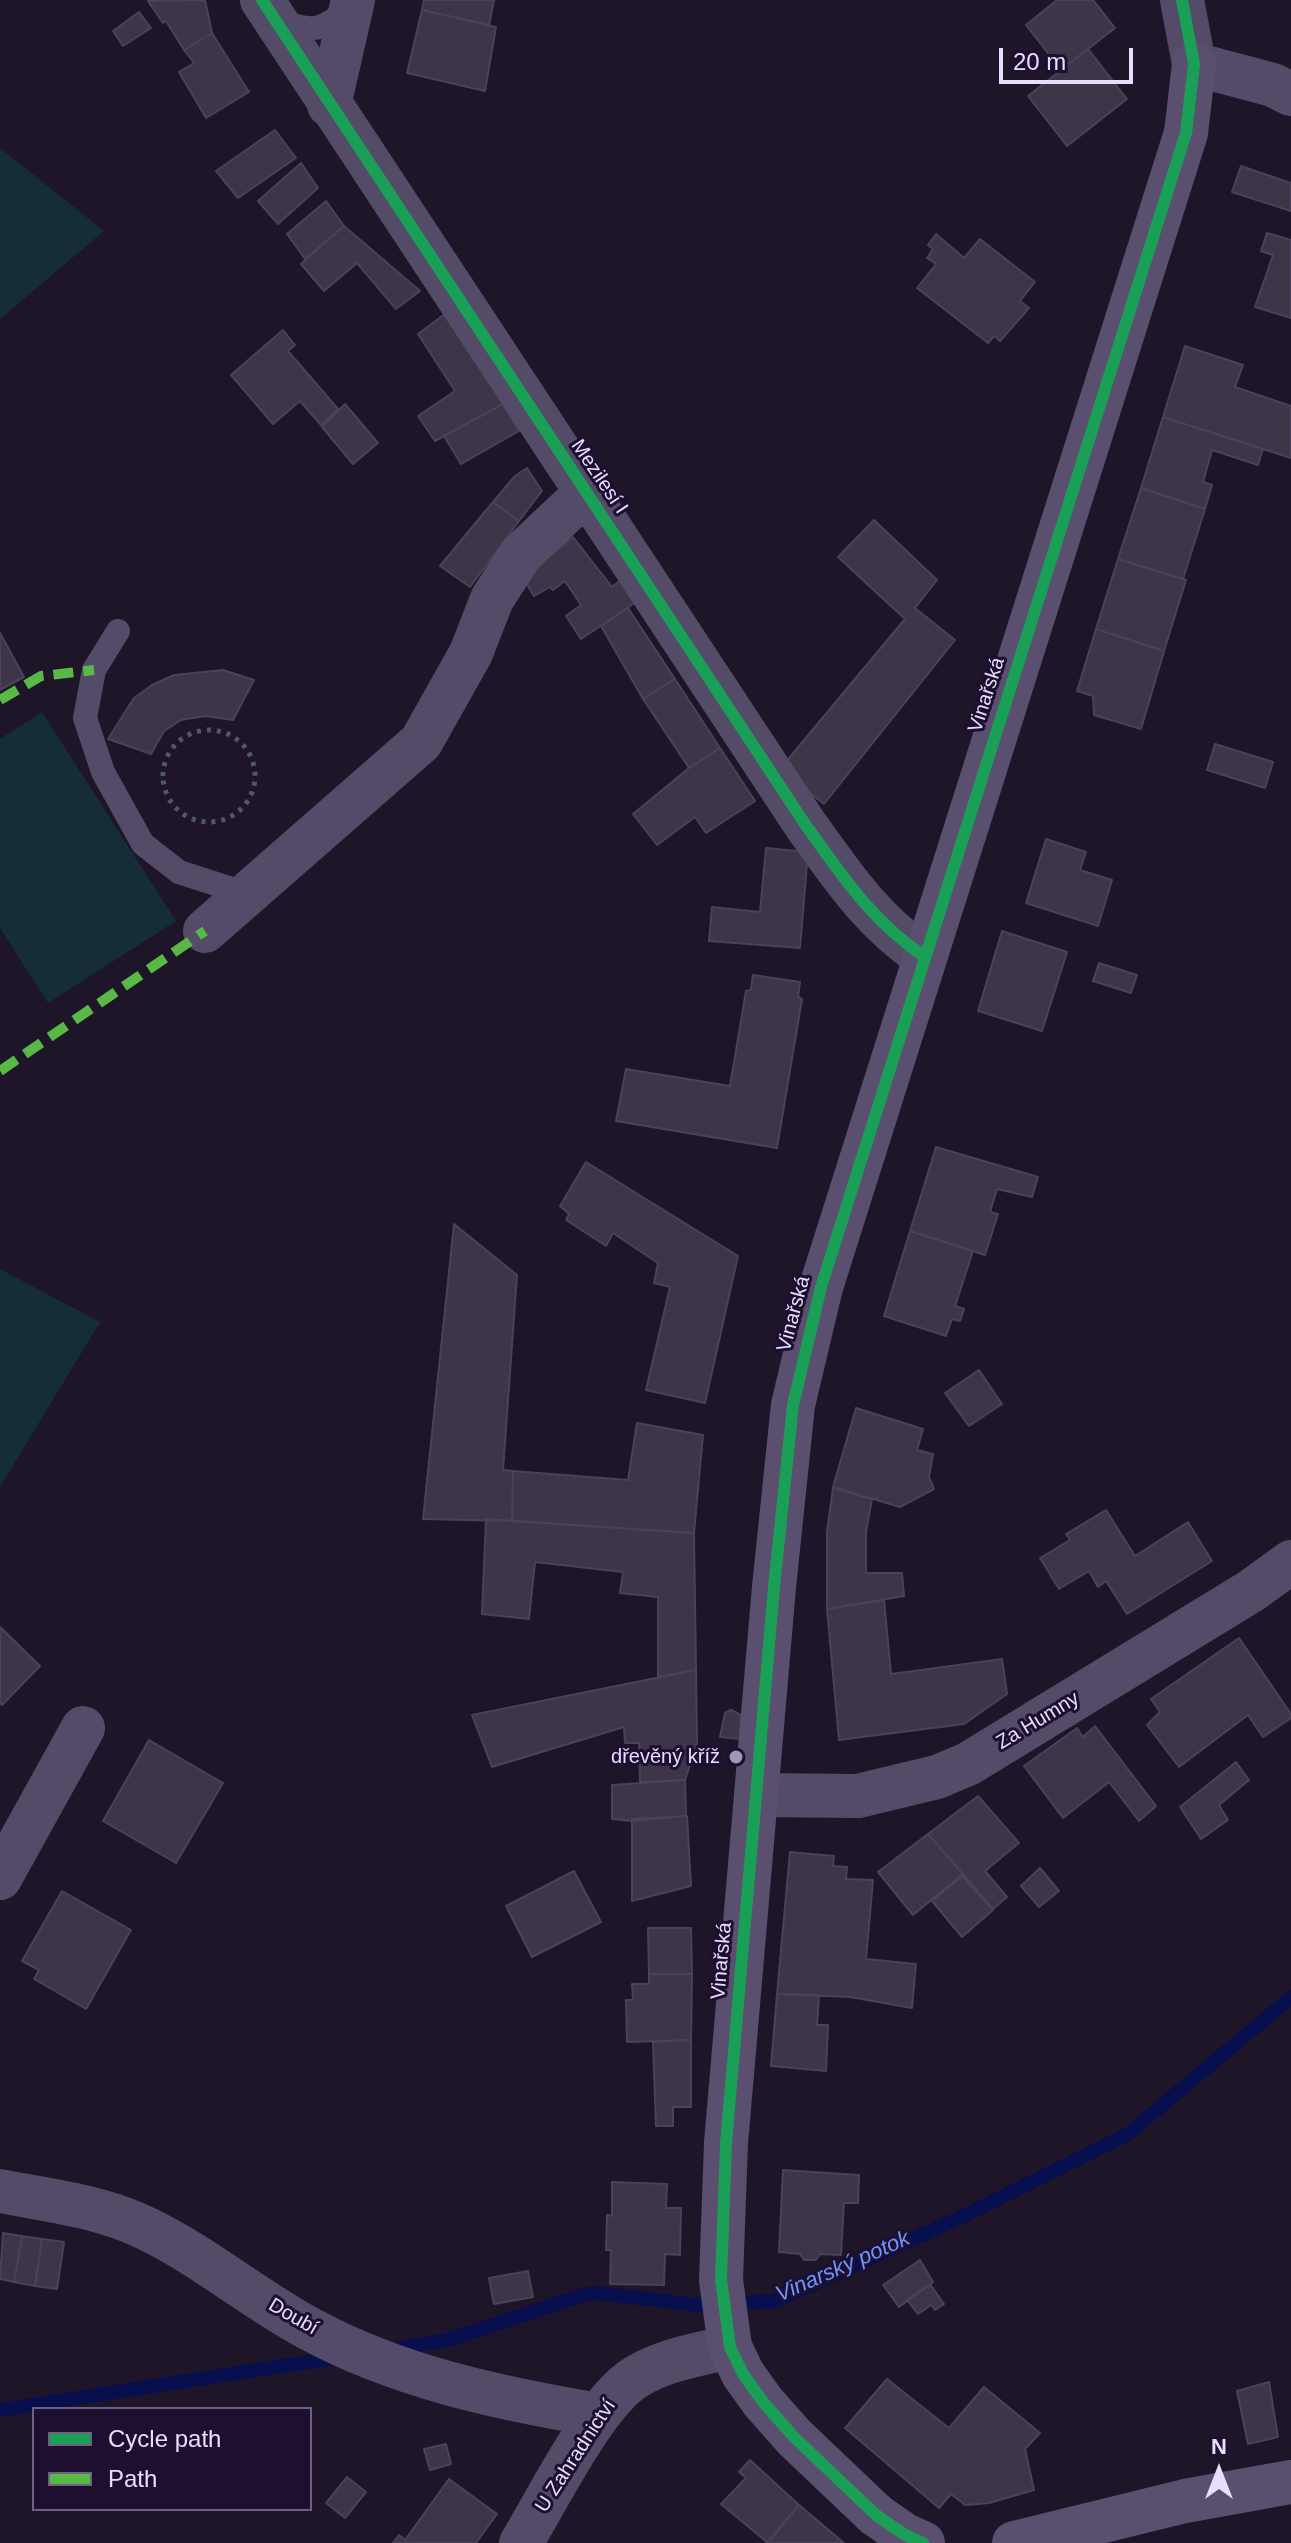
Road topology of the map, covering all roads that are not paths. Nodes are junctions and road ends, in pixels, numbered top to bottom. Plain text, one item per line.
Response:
1 (1182, 0) edge
2 (353, 1) edge
3 (267, 9) edge
4 (1194, 64) junction
5 (1291, 94) edge
6 (329, 105) junction
7 (586, 493) junction
8 (118, 631) dead end
9 (247, 894) junction
10 (205, 931) dead end
11 (925, 957) junction
12 (1291, 1562) edge
13 (83, 1728) dead end
14 (756, 1795) junction
15 (0, 1878) edge
16 (0, 2191) edge
17 (730, 2347) junction
18 (598, 2415) junction
19 (1291, 2482) edge
20 (911, 2540) edge
21 (521, 2543) edge
22 (1014, 2543) edge

1 - 4 street
2 - 3 lane
2 - 6 street
3 - 6 street, Mezilesí I
4 - 5 street
4 - 11 street, Vinařská
6 - 7 street, Mezilesí I
7 - 9 street, Mezilesí I
7 - 11 street, Mezilesí I
8 - 9 lane
9 - 10 street, Mezilesí I
11 - 14 street, Vinařská
12 - 14 street, Za Humny
13 - 15 street
14 - 17 street, Vinařská
16 - 18 street, Doubí
17 - 18 street, U Zahradnictví
17 - 20 street, Vinařská
18 - 21 street, U Zahradnictví
19 - 22 street

